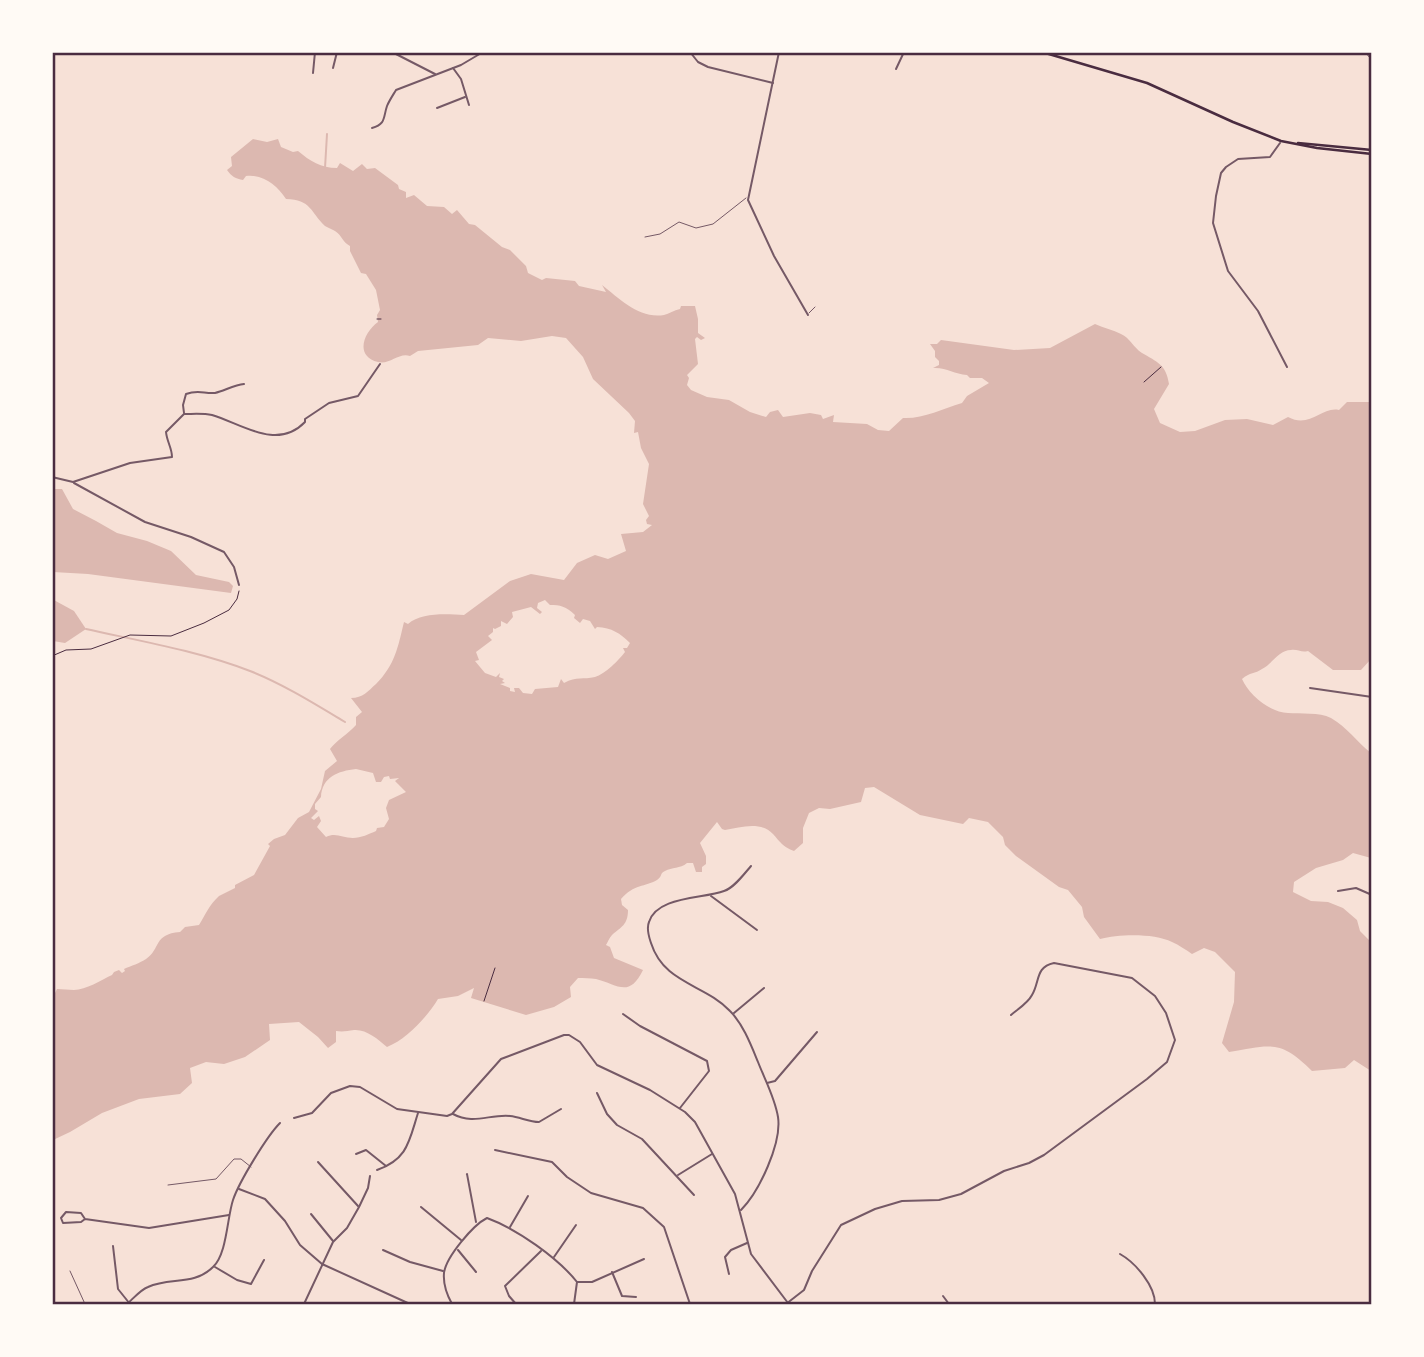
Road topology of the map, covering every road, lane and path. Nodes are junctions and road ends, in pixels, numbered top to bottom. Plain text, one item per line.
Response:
1 (315, 52) edge
2 (337, 52) edge
3 (392, 52) edge
4 (483, 52) edge
5 (691, 52) edge
6 (779, 52) edge
7 (904, 52) edge
8 (1041, 52) edge
9 (1365, 52) edge
10 (1048, 54) edge
11 (1371, 60) edge
12 (333, 68) dead end
13 (452, 68) junction
14 (897, 69) dead end
15 (313, 74) dead end
16 (437, 75) junction
17 (774, 83) junction
18 (465, 97) junction
19 (469, 105) dead end
20 (437, 108) dead end
21 (372, 128) dead end
22 (1281, 141) junction
23 (1371, 152) edge
24 (748, 197) junction
25 (645, 237) dead end
26 (815, 307) dead end
27 (808, 315) joint
28 (377, 319) dead end
29 (381, 319) dead end
30 (380, 364) dead end
31 (1161, 367) dead end
32 (1287, 367) dead end
33 (1144, 382) dead end
34 (244, 384) dead end
35 (184, 414) junction
36 (52, 477) edge
37 (73, 482) junction
38 (239, 585) joint
39 (52, 656) edge
40 (1310, 688) dead end
41 (1371, 697) edge
42 (751, 866) dead end
43 (1338, 891) dead end
44 (710, 895) junction
45 (1371, 895) edge
46 (757, 930) dead end
47 (495, 968) dead end
48 (764, 988) dead end
49 (484, 1001) dead end
50 (733, 1013) junction
51 (623, 1014) dead end
52 (1011, 1015) dead end
53 (817, 1032) dead end
54 (766, 1083) junction
55 (597, 1093) dead end
56 (561, 1109) dead end
57 (679, 1109) junction
58 (418, 1113) junction
59 (452, 1114) junction
60 (294, 1118) dead end
61 (280, 1123) dead end
62 (495, 1150) dead end
63 (356, 1154) dead end
64 (713, 1154) junction
65 (318, 1162) dead end
66 (251, 1167) junction
67 (387, 1167) junction
68 (377, 1170) dead end
69 (467, 1174) dead end
70 (677, 1175) junction
71 (370, 1176) dead end
72 (169, 1185) dead end
73 (239, 1188) junction
74 (694, 1195) dead end
75 (528, 1196) dead end
76 (359, 1207) junction
77 (421, 1207) dead end
78 (740, 1210) junction
79 (311, 1214) dead end
80 (230, 1215) junction
81 (85, 1219) junction
82 (476, 1223) junction
83 (576, 1225) dead end
84 (510, 1228) junction
85 (461, 1241) junction
86 (333, 1242) junction
87 (748, 1243) junction
88 (113, 1246) dead end
89 (457, 1249) junction
90 (383, 1250) dead end
91 (541, 1251) junction
92 (1120, 1254) dead end
93 (554, 1258) junction
94 (644, 1259) dead end
95 (264, 1260) dead end
96 (322, 1264) junction
97 (215, 1266) junction
98 (70, 1271) dead end
99 (444, 1271) junction
100 (476, 1272) dead end
101 (611, 1272) junction
102 (729, 1275) dead end
103 (577, 1282) junction
104 (943, 1296) dead end
105 (636, 1297) dead end
106 (85, 1304) edge
107 (129, 1304) edge
108 (304, 1304) edge
109 (410, 1304) edge
110 (452, 1304) edge
111 (515, 1304) edge
112 (574, 1304) edge
113 (690, 1304) edge
114 (788, 1304) edge
115 (949, 1304) edge
116 (1155, 1304) edge

1 - 15 street
2 - 12 street
3 - 16 street
4 - 13 street
5 - 17 street
6 - 17 street
7 - 14 street
8 - 10 main road
9 - 11 path
10 - 22 main road
13 - 16 street
13 - 18 street
16 - 21 street
17 - 24 street
18 - 19 street
18 - 20 street
22 - 23 main road
22 - 32 street
24 - 25 lane
24 - 27 street
26 - 27 lane
28 - 29 path
30 - 35 street
31 - 33 path
34 - 35 street
35 - 37 street
36 - 37 street
37 - 38 street
38 - 39 path
40 - 41 street
42 - 44 street
43 - 45 street
44 - 46 street
44 - 50 street
47 - 49 path
48 - 50 street
50 - 54 street
51 - 57 street
52 - 114 street
53 - 54 street
54 - 78 street
55 - 70 street
56 - 59 street
57 - 59 street
57 - 64 street
58 - 59 street
58 - 60 street
58 - 67 street
61 - 66 street
62 - 113 street
63 - 67 street
64 - 70 street
64 - 78 street
65 - 76 street
66 - 72 lane
66 - 73 street
67 - 68 street
69 - 82 street
70 - 74 street
71 - 76 street
73 - 80 street
73 - 96 street
75 - 84 street
76 - 86 street
77 - 85 street
78 - 87 street
79 - 86 street
80 - 81 street
80 - 97 street
81 - 81 street
82 - 84 street
82 - 85 street
83 - 93 street
84 - 91 street
85 - 89 street
86 - 96 street
87 - 102 street
87 - 114 street
88 - 107 street
89 - 99 street
89 - 100 street
90 - 99 street
91 - 93 street
91 - 111 street
92 - 116 street
93 - 103 street
94 - 101 street
95 - 97 street
96 - 108 street
96 - 109 street
97 - 107 street
98 - 106 lane
99 - 110 street
101 - 103 street
101 - 105 street
103 - 112 street
104 - 115 street

